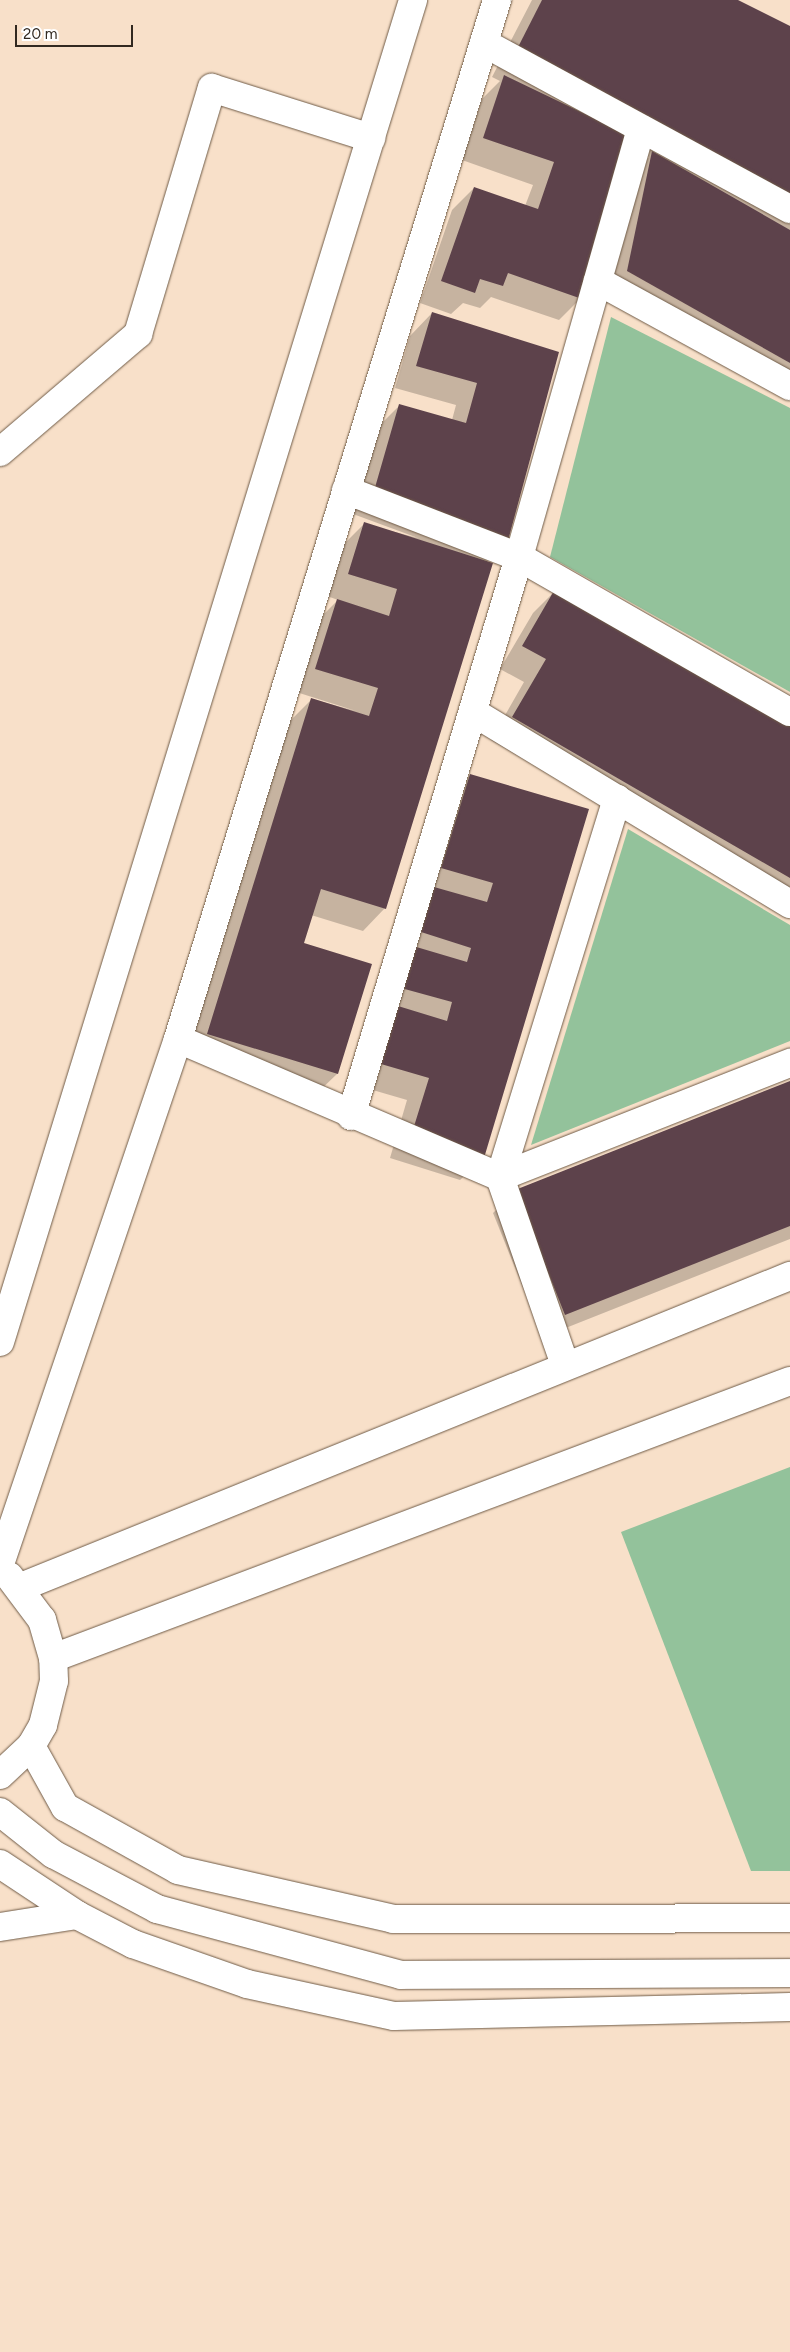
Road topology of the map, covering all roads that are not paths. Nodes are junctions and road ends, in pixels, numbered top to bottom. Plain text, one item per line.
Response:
1 (413, 0) edge
2 (497, 0) edge
3 (484, 43) junction
4 (641, 129) junction
5 (371, 138) junction
6 (790, 209) edge
7 (598, 281) junction
8 (790, 386) edge
9 (0, 452) edge
10 (346, 490) junction
11 (520, 557) junction
12 (473, 712) junction
13 (790, 712) edge
14 (616, 799) junction
15 (790, 904) edge
16 (178, 1038) junction
17 (790, 1063) edge
18 (350, 1116) junction
19 (500, 1177) junction
20 (790, 1276) edge
21 (5, 1314) edge
22 (0, 1342) edge
23 (565, 1365) junction
24 (790, 1380) edge
25 (0, 1564) edge
26 (0, 1569) edge
27 (21, 1587) junction
28 (53, 1658) junction
29 (31, 1746) junction
30 (0, 1776) edge
31 (0, 1812) edge
32 (0, 1864) edge
33 (77, 1915) junction
34 (790, 1918) edge
35 (0, 1927) edge
36 (790, 1973) edge
37 (790, 2006) edge

1 - 5 street
2 - 3 street
3 - 4 street
3 - 10 street
4 - 6 street
4 - 7 street
5 - 9 street
5 - 21 street
7 - 8 street
7 - 11 street
10 - 11 street
10 - 16 street
11 - 12 street
11 - 13 street
12 - 14 street
12 - 18 street
14 - 15 street
14 - 19 street
16 - 18 street
16 - 25 street
17 - 19 street
18 - 19 street
19 - 23 street
20 - 23 street
21 - 22 street
23 - 27 street
24 - 28 street
26 - 27 street
27 - 28 street
28 - 29 street
29 - 30 street
29 - 34 street
31 - 36 street
32 - 33 street
33 - 35 street
33 - 37 street

